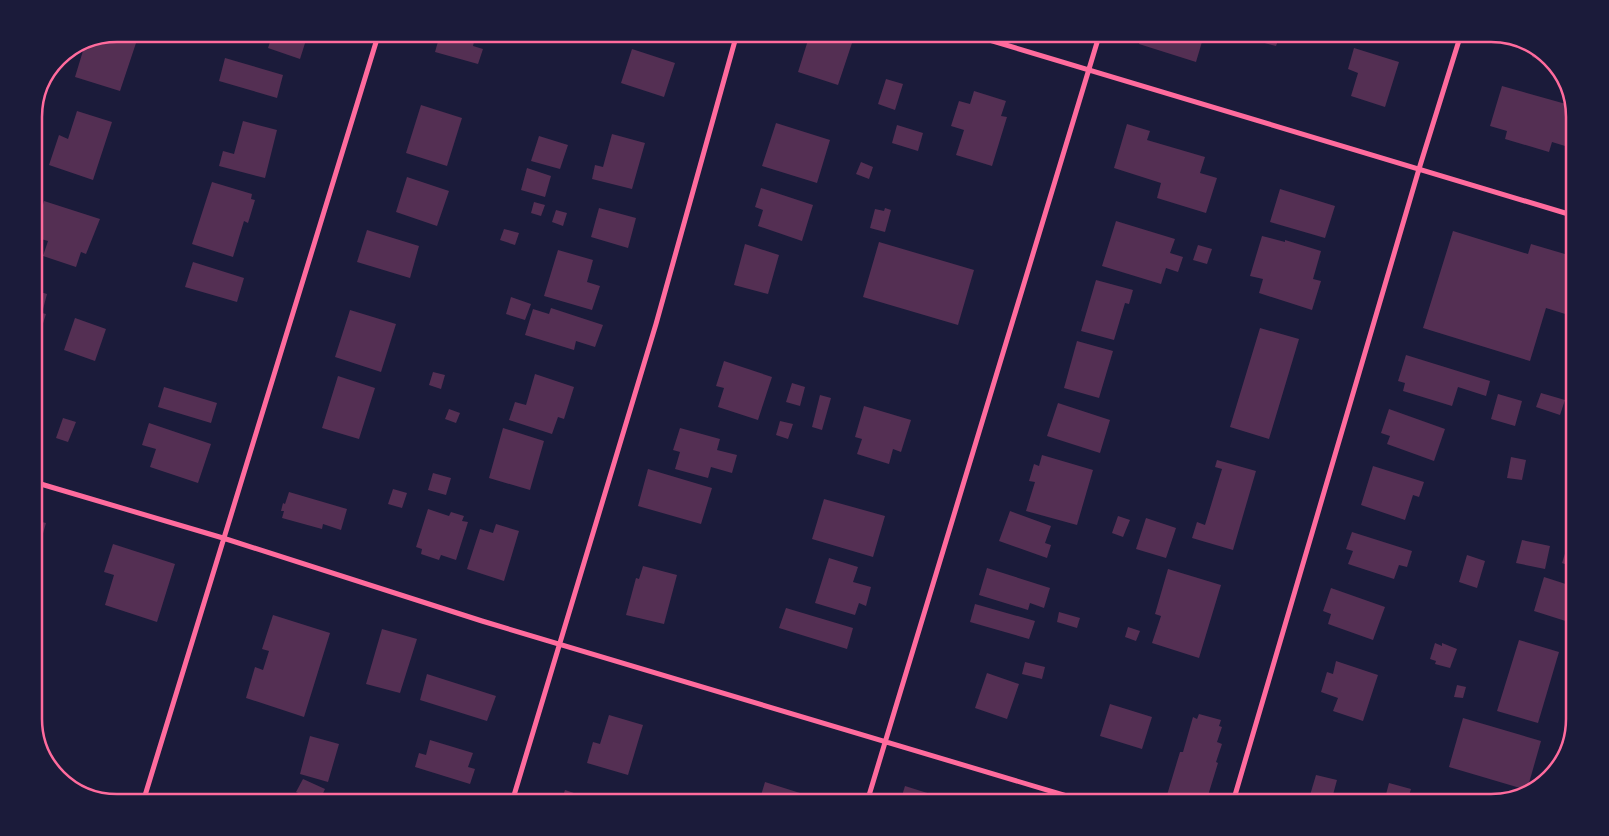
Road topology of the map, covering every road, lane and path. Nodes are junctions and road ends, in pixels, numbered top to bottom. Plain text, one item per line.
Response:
1 (376, 42) edge
2 (735, 42) edge
3 (996, 42) edge
4 (1097, 42) edge
5 (1458, 42) edge
6 (1089, 70) junction
7 (1418, 169) junction
8 (1566, 213) edge
9 (43, 485) edge
10 (223, 538) junction
11 (560, 644) junction
12 (886, 742) junction
13 (145, 794) edge
14 (514, 794) edge
15 (870, 794) edge
16 (1060, 794) edge
17 (1235, 794) edge

1 - 10 street
2 - 11 street
3 - 6 street
4 - 6 street
5 - 7 street
6 - 7 street
6 - 12 street
7 - 8 street
7 - 17 street
9 - 10 street
10 - 11 street
10 - 13 street
11 - 12 street
11 - 14 street
12 - 15 street
12 - 16 street

